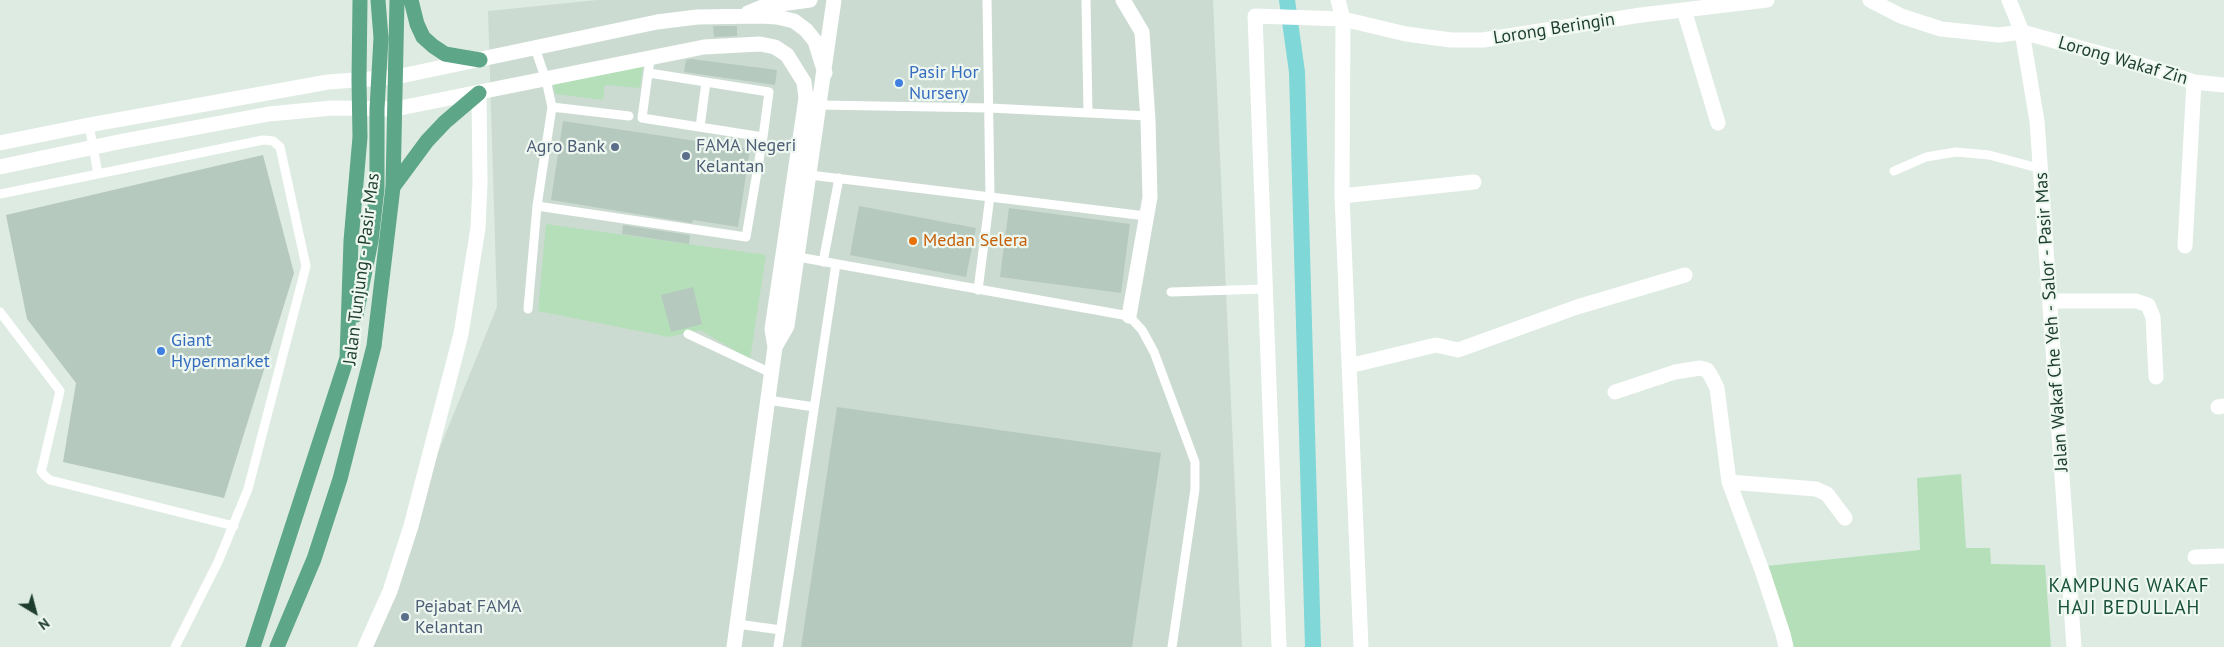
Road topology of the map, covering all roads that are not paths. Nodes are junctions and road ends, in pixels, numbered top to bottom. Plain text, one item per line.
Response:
1 (360, 0) edge
2 (378, 0) edge
3 (397, 0) edge
4 (411, 0) edge
5 (810, 0) edge
6 (834, 0) edge
7 (987, 0) edge
8 (1086, 0) edge
9 (1122, 0) edge
10 (1338, 0) edge
11 (1767, 0) edge
12 (1870, 0) edge
13 (2009, 0) edge
14 (1640, 7) edge
15 (1684, 10) junction
16 (739, 16) junction
17 (1343, 19) junction
18 (2022, 32) junction
19 (535, 48) junction
20 (480, 60) junction
21 (650, 66) junction
22 (824, 73) junction
23 (396, 76) junction
24 (378, 78) junction
25 (359, 80) junction
26 (546, 80) junction
27 (706, 82) junction
28 (2194, 82) junction
29 (2224, 85) edge
30 (479, 94) junction
31 (820, 105) junction
32 (552, 107) junction
33 (990, 108) junction
34 (359, 109) junction
35 (378, 109) junction
36 (395, 109) junction
37 (1088, 113) junction
38 (629, 116) dead end
39 (1148, 116) junction
40 (1718, 123) dead end
41 (89, 125) junction
42 (700, 127) junction
43 (763, 136) junction
44 (0, 143) edge
45 (93, 147) junction
46 (0, 167) edge
47 (2042, 169) junction
48 (1894, 171) dead end
49 (98, 174) junction
50 (810, 175) junction
51 (839, 178) junction
52 (1474, 182) dead end
53 (393, 188) junction
54 (0, 194) edge
55 (990, 196) junction
56 (1342, 196) junction
57 (537, 206) junction
58 (1146, 216) junction
59 (2185, 246) dead end
60 (798, 257) junction
61 (823, 262) junction
62 (836, 264) junction
63 (1684, 275) dead end
64 (1264, 289) junction
65 (978, 290) junction
66 (1171, 292) dead end
67 (2051, 301) junction
68 (528, 309) dead end
69 (0, 312) edge
70 (1128, 316) junction
71 (688, 334) dead end
72 (775, 347) junction
73 (347, 358) junction
74 (1349, 366) junction
75 (772, 373) junction
76 (2156, 377) dead end
77 (1615, 392) dead end
78 (768, 400) junction
79 (814, 407) junction
80 (1729, 482) junction
81 (1845, 518) dead end
82 (234, 526) junction
83 (2224, 556) edge
84 (2195, 557) dead end
85 (737, 624) junction
86 (781, 630) junction
87 (174, 647) edge
88 (254, 647) edge
89 (278, 647) edge
90 (365, 647) edge
91 (734, 647) edge
92 (778, 647) edge
93 (1172, 647) edge
94 (1279, 647) edge
95 (1361, 647) edge
96 (1786, 647) edge
97 (2074, 647) edge

1 - 25 main road, Jalan Tunjung - Pasir Mas
2 - 24 main road
3 - 23 main road, Jalan Tunjung - Pasir Mas
4 - 20 main road
5 - 16 street
6 - 22 street
7 - 33 lane
8 - 37 lane
9 - 39 street
10 - 17 street
11 - 15 street, Lorong Beringin
12 - 18 street
13 - 18 street, Jalan Wakaf Che Yeh - Salor - Pasir Mas
14 - 15 street, Lorong Beringin
14 - 17 street, Lorong Beringin
15 - 40 street
16 - 19 street
16 - 22 street
17 - 56 street
17 - 64 street, Lorong Beringin
18 - 28 street, Lorong Wakaf Zin
18 - 47 street, Jalan Wakaf Che Yeh - Salor - Pasir Mas
19 - 20 street
19 - 26 lane
20 - 23 street
21 - 26 street
21 - 27 lane
21 - 42 lane
21 - 72 street
22 - 31 street
23 - 24 street
23 - 36 main road, Jalan Tunjung - Pasir Mas
24 - 25 street
24 - 35 main road
25 - 34 main road, Jalan Tunjung - Pasir Mas
25 - 41 street
26 - 30 street
26 - 32 lane
27 - 42 lane
27 - 43 lane
28 - 29 street, Lorong Wakaf Zin
28 - 59 street
30 - 36 street
30 - 53 main road
30 - 90 street
31 - 33 lane
31 - 50 street
32 - 38 lane
32 - 57 lane
33 - 37 lane
33 - 55 lane
34 - 35 street
34 - 45 street
34 - 73 main road, Jalan Tunjung - Pasir Mas
35 - 36 street
35 - 73 main road
36 - 53 main road, Jalan Tunjung - Pasir Mas
37 - 39 lane
39 - 58 street
41 - 44 street
41 - 45 lane
42 - 43 lane
43 - 57 lane
45 - 46 street
45 - 49 lane
47 - 48 lane
47 - 67 street, Jalan Wakaf Che Yeh - Salor - Pasir Mas
49 - 54 lane
49 - 82 lane
50 - 51 lane
50 - 60 street
51 - 55 lane
51 - 61 lane
52 - 56 street
53 - 89 main road, Jalan Tunjung - Pasir Mas
55 - 58 lane
55 - 65 lane
56 - 74 street
57 - 68 lane
58 - 70 street
60 - 61 lane
60 - 72 street
61 - 62 lane
62 - 65 lane
62 - 79 lane
63 - 74 street
64 - 66 lane
64 - 94 street
65 - 70 lane
67 - 76 street
67 - 97 street, Jalan Wakaf Che Yeh - Salor - Pasir Mas
69 - 82 lane
70 - 93 lane
71 - 75 lane
72 - 75 street
73 - 88 main road, Jalan Tunjung - Pasir Mas
74 - 95 street
75 - 78 street
77 - 80 street
78 - 79 lane
78 - 85 street
79 - 86 lane
80 - 81 street
80 - 96 street
82 - 87 lane
83 - 84 street
85 - 86 lane
85 - 91 street
86 - 92 lane

